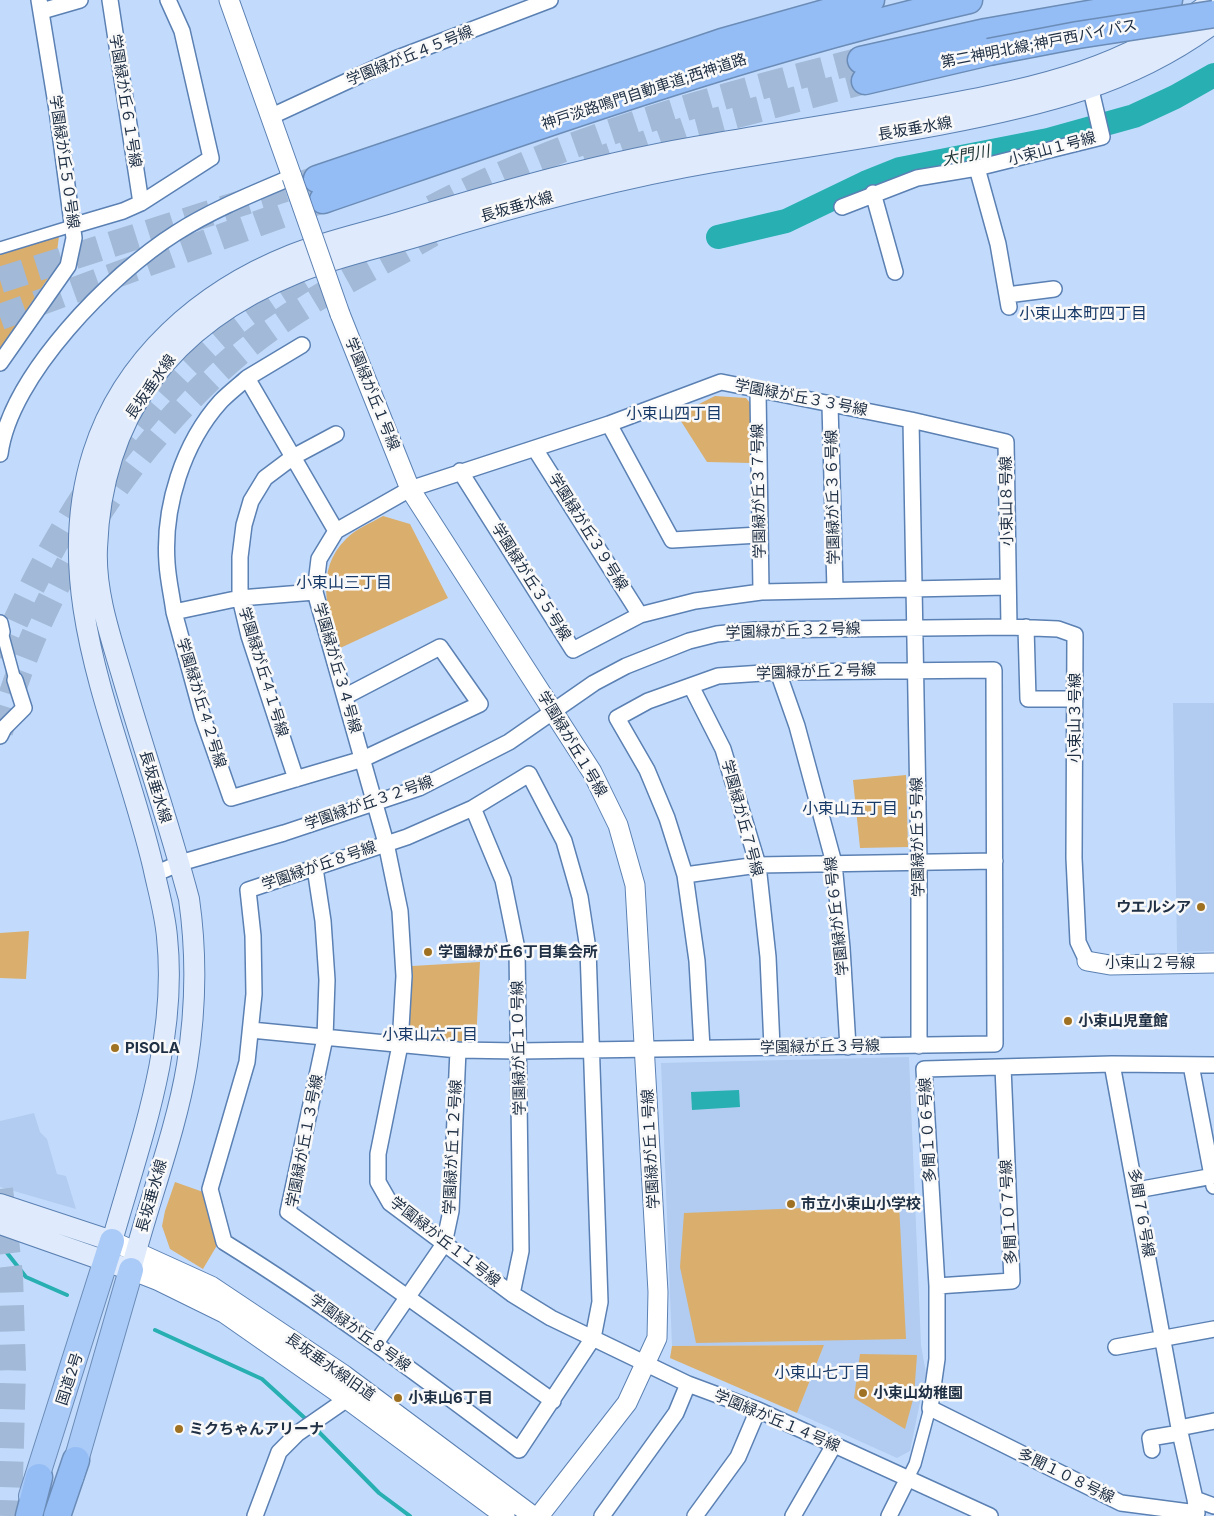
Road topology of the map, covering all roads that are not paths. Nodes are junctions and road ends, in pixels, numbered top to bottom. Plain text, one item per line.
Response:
1 (80, 0) edge
2 (110, 0) edge
3 (168, 0) edge
4 (229, 0) edge
5 (550, 0) edge
6 (872, 0) edge
7 (969, 0) edge
8 (1168, 0) edge
9 (1213, 0) edge
10 (40, 6) edge
11 (1214, 14) edge
12 (1214, 23) edge
13 (987, 42) junction
14 (863, 70) tunnel mouth
15 (1091, 90) junction
16 (272, 116) junction
17 (977, 168) junction
18 (311, 185) junction
19 (873, 194) junction
20 (141, 203) junction
21 (842, 207) dead end
22 (72, 226) junction
23 (0, 248) edge
24 (895, 272) dead end
25 (1054, 289) dead end
26 (302, 345) dead end
27 (0, 363) edge
28 (247, 378) junction
29 (758, 390) junction
30 (830, 405) junction
31 (912, 420) junction
32 (609, 424) junction
33 (3, 428) edge
34 (336, 434) dead end
35 (535, 449) junction
36 (0, 454) edge
37 (293, 457) junction
38 (460, 471) junction
39 (410, 489) junction
40 (336, 531) junction
41 (758, 536) junction
42 (1008, 587) junction
43 (914, 588) junction
44 (835, 590) junction
45 (315, 592) junction
46 (761, 592) junction
47 (240, 598) junction
48 (174, 612) junction
49 (640, 615) junction
50 (914, 627) junction
51 (1009, 627) junction
52 (1026, 627) junction
53 (1, 628) edge
54 (914, 670) junction
55 (778, 672) junction
56 (15, 680) joint
57 (692, 686) junction
58 (346, 696) junction
59 (1075, 699) junction
60 (553, 711) junction
61 (1, 730) edge
62 (363, 759) junction
63 (296, 779) junction
64 (375, 803) junction
65 (473, 808) junction
66 (386, 843) junction
67 (995, 860) junction
68 (919, 862) junction
69 (180, 863) junction
70 (834, 863) junction
71 (758, 865) junction
72 (314, 868) junction
73 (155, 874) junction
74 (685, 875) junction
75 (1087, 961) joint
76 (1214, 963) edge
77 (251, 1030) junction
78 (325, 1038) junction
79 (995, 1044) joint
80 (400, 1045) junction
81 (919, 1046) junction
82 (772, 1047) junction
83 (848, 1047) junction
84 (646, 1048) junction
85 (702, 1048) junction
86 (458, 1050) junction
87 (590, 1050) junction
88 (519, 1051) junction
89 (1112, 1064) junction
90 (1191, 1065) junction
91 (1214, 1065) edge
92 (1002, 1067) junction
93 (1213, 1179) edge
94 (1137, 1190) junction
95 (0, 1204) edge
96 (0, 1224) edge
97 (444, 1244) junction
98 (110, 1251) junction
99 (134, 1261) junction
100 (937, 1286) junction
101 (512, 1294) junction
102 (409, 1297) junction
103 (1214, 1329) edge
104 (593, 1338) junction
105 (1164, 1339) junction
106 (376, 1342) junction
107 (1116, 1347) dead end
108 (646, 1364) junction
109 (688, 1384) junction
110 (348, 1399) junction
111 (553, 1401) junction
112 (930, 1408) junction
113 (758, 1410) junction
114 (1214, 1421) edge
115 (1180, 1430) junction
116 (834, 1445) junction
117 (1152, 1450) dead end
118 (76, 1460) junction
119 (39, 1477) junction
120 (908, 1478) junction
121 (1214, 1506) edge
122 (1196, 1509) edge
123 (981, 1514) edge
124 (24, 1516) edge
125 (29, 1516) edge
126 (57, 1516) edge
127 (62, 1516) edge
128 (255, 1516) edge
129 (505, 1516) edge
130 (533, 1516) edge
131 (539, 1516) edge
132 (602, 1516) edge
133 (694, 1516) edge
134 (793, 1516) edge
135 (889, 1516) edge

1 - 10 street
2 - 20 street, 学園緑が丘６１号線
3 - 20 street
4 - 16 street, 学園緑が丘１号線
5 - 16 street, 学園緑が丘４５号線
6 - 18 highway, 神戸淡路鳴門自動車道;西神道路
7 - 18 highway, 神戸淡路鳴門自動車道;西神道路
8 - 13 highway, 第二神明北線;神戸西バイパス
9 - 73 main road, 長坂垂水線
10 - 22 street, 学園緑が丘５０号線
11 - 13 highway, 第二神明北線;神戸西バイパス, bridge
12 - 13 highway, bridge
12 - 15 main road, 長坂垂水線
13 - 14 highway, 第二神明北線;神戸西バイパス
15 - 17 street, 小束山１号線
15 - 69 main road, 長坂垂水線
16 - 18 street, 学園緑が丘１号線
17 - 19 street, 小束山１号線
17 - 25 street
18 - 33 street
18 - 39 street, 学園緑が丘１号線, bridge
19 - 21 street, 小束山１号線
19 - 24 street
20 - 22 street
22 - 23 street
22 - 27 street, 学園緑が丘５０号線
26 - 28 street
28 - 37 street
28 - 48 street
29 - 30 street, 学園緑が丘３３号線
29 - 32 street, 学園緑が丘３３号線
29 - 41 street, 学園緑が丘３７号線
30 - 31 street, 学園緑が丘３３号線
30 - 44 street, 学園緑が丘３６号線
31 - 42 street, 小束山８号線
31 - 43 street
32 - 35 street, 学園緑が丘３３号線
32 - 41 street
33 - 36 street
34 - 37 street, 学園緑が丘４１号線
35 - 38 street, 学園緑が丘３３号線
35 - 49 street, 学園緑が丘３９号線
37 - 40 street
37 - 47 street, 学園緑が丘４１号線
38 - 39 street, 学園緑が丘３３号線
38 - 49 street, 学園緑が丘３５号線
39 - 40 street, 学園緑が丘３４号線
39 - 60 street, 学園緑が丘１号線
40 - 45 street, 学園緑が丘３４号線
41 - 46 street, 学園緑が丘３７号線
42 - 43 street, 学園緑が丘３５号線
42 - 51 street, 小束山８号線
43 - 44 street, 学園緑が丘３５号線
43 - 50 street
44 - 46 street, 学園緑が丘３５号線
45 - 47 street
45 - 58 street, 学園緑が丘３４号線
46 - 49 street, 学園緑が丘３５号線
47 - 48 street
47 - 63 street, 学園緑が丘４１号線
48 - 63 street, 学園緑が丘４２号線
50 - 51 street, 小束山３号線
50 - 54 street, 学園緑が丘５号線
50 - 60 street, 学園緑が丘３２号線
51 - 52 street, 小束山３号線
52 - 59 street, 小束山３号線
52 - 59 street
53 - 56 street
54 - 55 street, 学園緑が丘２号線
54 - 67 street, 学園緑が丘２号線
54 - 68 street, 学園緑が丘５号線
55 - 57 street, 学園緑が丘２号線
55 - 70 street, 学園緑が丘６号線
56 - 61 street
57 - 71 street, 学園緑が丘７号線
57 - 74 street, 学園緑が丘２号線
58 - 62 street, 学園緑が丘３４号線
58 - 62 street, 学園緑が丘４２号線
59 - 75 street, 小束山３号線
60 - 64 street, 学園緑が丘３２号線
60 - 84 street, 学園緑が丘１号線
62 - 63 street, 学園緑が丘４２号線
62 - 64 street, 学園緑が丘３４号線
64 - 66 street, 学園緑が丘１１号線
64 - 69 street, 学園緑が丘３２号線
65 - 66 street, 学園緑が丘８号線
65 - 87 street, 学園緑が丘８号線
65 - 88 street, 学園緑が丘１０号線
66 - 72 street, 学園緑が丘８号線
66 - 80 street, 学園緑が丘１１号線
67 - 68 street
67 - 79 street, 学園緑が丘２号線
68 - 70 street
68 - 81 street, 学園緑が丘５号線
69 - 73 street, 学園緑が丘３２号線
69 - 99 main road, 長坂垂水線
70 - 71 street
70 - 83 street, 学園緑が丘６号線
71 - 74 street
71 - 82 street, 学園緑が丘７号線
72 - 77 street, 学園緑が丘８号線
72 - 78 street, 学園緑が丘１３号線
73 - 98 main road, 長坂垂水線
74 - 85 street, 学園緑が丘２号線
75 - 76 street, 小束山２号線
77 - 78 street, 学園緑が丘３号線
77 - 106 street, 学園緑が丘８号線
78 - 80 street, 学園緑が丘３号線
78 - 102 street, 学園緑が丘１３号線
79 - 81 street, 学園緑が丘３号線
80 - 86 street, 学園緑が丘３号線
80 - 97 street, 学園緑が丘１１号線
81 - 83 street, 学園緑が丘３号線
82 - 83 street, 学園緑が丘３号線
82 - 85 street, 学園緑が丘３号線
84 - 85 street, 学園緑が丘３号線
84 - 87 street, 学園緑が丘３号線
84 - 108 street, 学園緑が丘１号線
86 - 88 street, 学園緑が丘３号線
86 - 97 street, 学園緑が丘１２号線
87 - 88 street, 学園緑が丘３号線
87 - 104 street, 学園緑が丘８号線
88 - 101 street, 学園緑が丘１０号線
89 - 90 street
89 - 92 street, 多聞１０６号線
89 - 94 street, 多聞７６号線
90 - 91 street
90 - 93 street
92 - 100 street, 多聞１０７号線
92 - 100 street, 多聞１０６号線
93 - 94 street
94 - 105 street, 多聞７６号線
95 - 98 main road
96 - 98 main road
97 - 101 street, 学園緑が丘１１号線
97 - 102 street, 学園緑が丘１２号線
98 - 99 main road
98 - 119 highway, 国道2号
99 - 110 street, 長坂垂水線旧道
99 - 118 highway, 国道2号
99 - 130 street, 長坂垂水線旧道
100 - 112 street, 多聞１０６号線
101 - 104 street, 学園緑が丘１１号線
102 - 106 street, 学園緑が丘１２号線
102 - 111 street, 学園緑が丘１３号線
103 - 105 street
104 - 108 street, 学園緑が丘１１号線
104 - 111 street, 学園緑が丘８号線
105 - 107 street
105 - 115 street, 多聞７６号線
106 - 111 street, 学園緑が丘８号線
108 - 109 street, 学園緑が丘１４号線
108 - 131 street, 学園緑が丘１号線
109 - 113 street, 学園緑が丘１４号線
109 - 132 street
110 - 128 street
110 - 129 street, 長坂垂水線旧道
112 - 120 street
112 - 122 street, 多聞１０８号線
113 - 116 street, 学園緑が丘１４号線
113 - 133 street
114 - 115 street
115 - 117 street
115 - 122 street, 多聞７６号線
116 - 120 street, 学園緑が丘１４号線
116 - 134 street
118 - 126 highway
118 - 127 highway, 国道2号
119 - 124 highway, 国道2号
119 - 125 highway
120 - 123 street, 学園緑が丘１４号線
120 - 135 street
121 - 122 street, 多聞１０８号線

